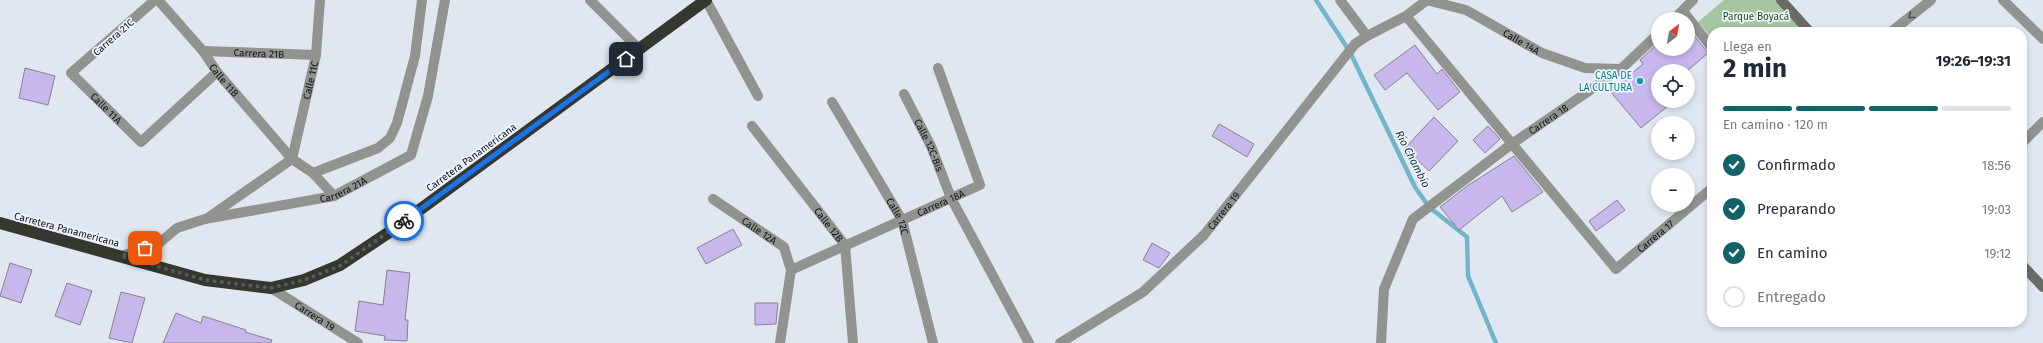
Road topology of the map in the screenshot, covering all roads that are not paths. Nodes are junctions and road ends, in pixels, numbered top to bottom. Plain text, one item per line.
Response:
1 (157, 0) edge
2 (320, 0) edge
3 (422, 0) edge
4 (445, 0) edge
5 (590, 0) edge
6 (706, 0) edge
7 (1340, 0) edge
8 (1427, 0) edge
9 (1693, 0) edge
10 (1781, 0) edge
11 (1931, 0) edge
12 (2003, 0) edge
13 (1683, 11) joint
14 (1406, 16) junction
15 (1805, 27) edge
16 (1897, 27) edge
17 (1367, 36) junction
18 (2043, 39) edge
19 (1651, 41) edge
20 (1707, 42) edge
21 (639, 49) junction
22 (203, 51) junction
23 (316, 56) junction
24 (938, 68) dead end
25 (1621, 69) junction
26 (217, 72) junction
27 (71, 73) joint
28 (904, 94) dead end
29 (758, 96) dead end
30 (832, 102) dead end
31 (2043, 122) edge
32 (752, 126) dead end
33 (2027, 138) edge
34 (1513, 143) junction
35 (292, 158) junction
36 (313, 173) junction
37 (1707, 192) edge
38 (334, 196) junction
39 (951, 198) junction
40 (713, 199) dead end
41 (205, 219) junction
42 (902, 220) junction
43 (0, 223) edge
44 (845, 245) junction
45 (121, 256) junction
46 (791, 270) junction
47 (2027, 270) edge
48 (271, 288) junction
49 (2043, 288) edge
50 (358, 343) edge
51 (780, 343) edge
52 (853, 343) edge
53 (933, 343) edge
54 (1030, 343) edge
55 (1060, 343) edge
56 (1381, 343) edge

1 - 22 street, Calle 11B
1 - 27 street, Carrera 21C
2 - 23 street, Calle 11C
3 - 36 street
4 - 38 street, Carrera 21A
5 - 21 street
6 - 21 highway, Carretera Panamericana
6 - 29 street
7 - 17 street
8 - 14 street
8 - 25 street, Calle 14A
9 - 13 street
10 - 15 main road
11 -> 16 street
12 - 18 street
13 - 20 street
14 - 17 street, Carrera 19
14 - 34 street
17 - 55 street, Carrera 19
19 - 25 street, Carrera 18
21 - 48 highway, Carretera Panamericana
22 - 23 street, Carrera 21B
22 - 26 street, Calle 11B
23 - 35 street, Calle 11C
24 - 39 street, Carrera 18A
25 - 34 street, Carrera 18
26 - 27 street, Calle 11A
26 - 35 street, Calle 11B
28 - 39 street, Calle 12C-Bis
30 - 42 street, Calle 12C
31 - 33 street
32 - 44 street, Calle 12B
34 - 37 street, Carrera 17
34 - 56 street, Carrera 18
35 - 36 street, Calle 11B
35 - 41 street
36 - 38 street, Calle 11B
38 - 41 street, Carrera 21A
39 - 42 street, Carrera 18A
39 - 54 street, Calle 12C-Bis
40 - 46 street, Calle 12A
41 - 45 street, Carrera 21A
42 - 44 street, Carrera 18A
42 - 53 street, Calle 12C
43 - 45 highway, Carretera Panamericana
44 - 46 street, Carrera 18A
44 - 52 street, Calle 12B
45 - 48 highway, Carretera Panamericana
46 - 51 street, Calle 12A
47 - 49 main road
48 - 50 street, Carrera 19

